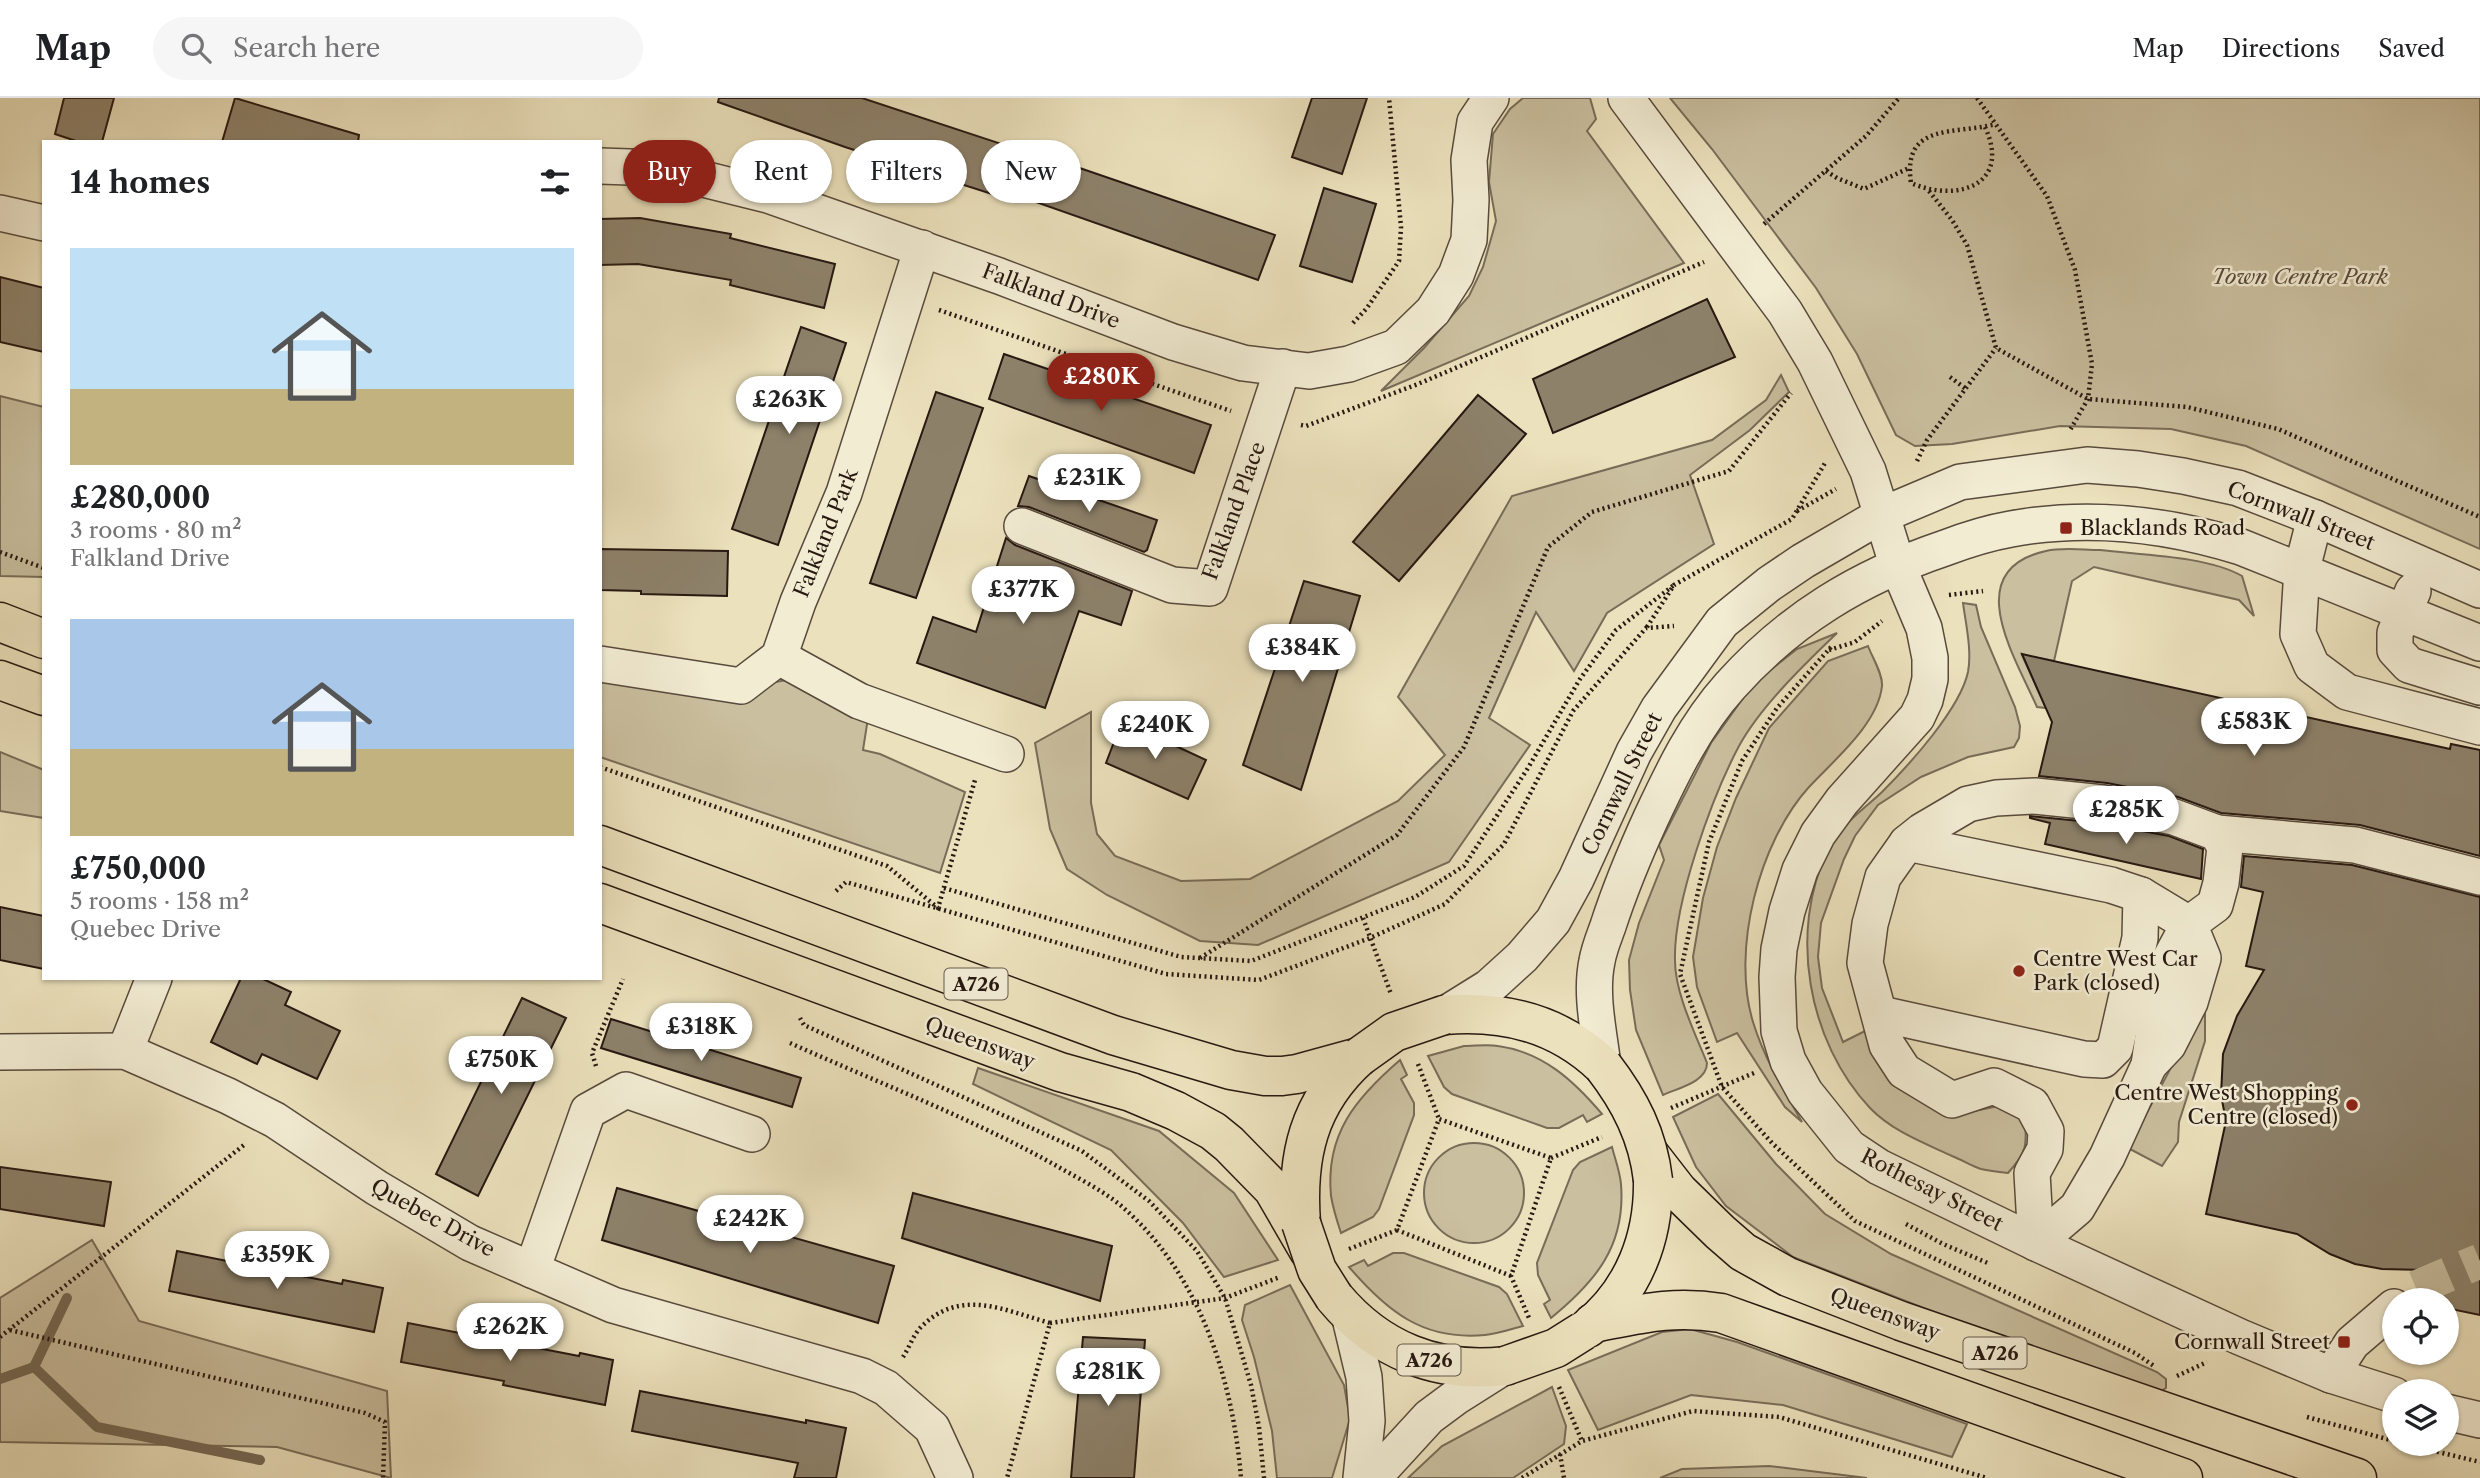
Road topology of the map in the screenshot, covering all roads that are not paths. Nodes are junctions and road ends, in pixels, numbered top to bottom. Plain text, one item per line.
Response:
1 (1491, 98) edge
2 (1626, 98) edge
3 (602, 166) edge
4 (0, 213) edge
5 (42, 223) edge
6 (922, 248) junction
7 (1283, 368) junction
8 (1882, 515) junction
9 (2315, 518) junction
10 (1022, 526) dead end
11 (1897, 564) junction
12 (2424, 565) junction
13 (2302, 569) junction
14 (2480, 590) edge
15 (2404, 611) junction
16 (0, 622) edge
17 (42, 638) edge
18 (2480, 643) edge
19 (779, 657) junction
20 (602, 664) edge
21 (0, 680) edge
22 (2480, 687) edge
23 (42, 695) edge
24 (2480, 727) edge
25 (996, 750) road end
26 (2217, 832) junction
27 (1908, 843) junction
28 (602, 846) edge
29 (2480, 877) edge
30 (2141, 895) junction
31 (602, 904) edge
32 (2189, 924) junction
33 (153, 980) edge
34 (1881, 1014) junction
35 (1444, 1015) junction
36 (125, 1051) junction
37 (0, 1052) edge
38 (1359, 1057) junction
39 (1603, 1066) junction
40 (752, 1134) dead end
41 (1656, 1170) junction
42 (1301, 1232) junction
43 (2036, 1243) junction
44 (532, 1269) junction
45 (1341, 1306) junction
46 (2382, 1317) edge
47 (1588, 1327) junction
48 (1505, 1366) junction
49 (2331, 1375) junction
50 (2382, 1391) edge
51 (2459, 1415) edge
52 (2480, 1420) edge
53 (956, 1478) edge
54 (1361, 1478) edge
55 (1373, 1478) edge
56 (2183, 1478) edge
57 (2357, 1478) edge

1 - 7 street, Falkland Drive
2 - 8 street
3 - 6 street, Falkland Drive
4 - 5 street
6 - 7 street, Falkland Drive
6 - 19 street, Falkland Park
7 - 10 street, Falkland Place
8 - 9 street, Cornwall Street
8 - 11 street, Rothesay Street
8 - 35 street, Cornwall Street
9 - 12 street, Cornwall Street
9 - 13 street
11 - 13 street, Cornwall Street
11 - 39 street, Cornwall Street
11 - 43 street, Rothesay Street
12 - 14 street, Cornwall Street
12 - 15 street
13 - 15 street, Cornwall Street
13 - 24 street
15 - 18 street, Cornwall Street
15 - 22 street
16 - 17 highway
19 - 20 street
19 - 25 street
21 - 23 highway
26 - 27 street
26 - 29 street
26 - 32 street
27 - 30 street
27 - 34 street
28 - 38 highway, A726
30 - 32 street
30 - 34 street
31 - 42 highway, Queensway / A726
32 - 43 street
33 - 36 street
34 - 43 street
35 - 38 highway, A726, bridge
35 - 39 highway, A726
36 - 37 street, Quebec Drive
36 - 44 street, Quebec Drive
38 - 42 highway, A726
39 - 41 highway, A726, bridge
40 - 44 street
41 - 47 highway, A726
41 - 57 highway, Queensway / A726
42 - 45 highway, A726, bridge
43 - 49 street, Rothesay Street
44 - 53 street, Quebec Drive
45 - 48 highway, A726
45 - 54 street
46 - 49 street
47 - 48 highway, A726, bridge
47 - 56 highway, A726
48 - 55 street
49 - 50 street, Rothesay Street
51 - 52 street

